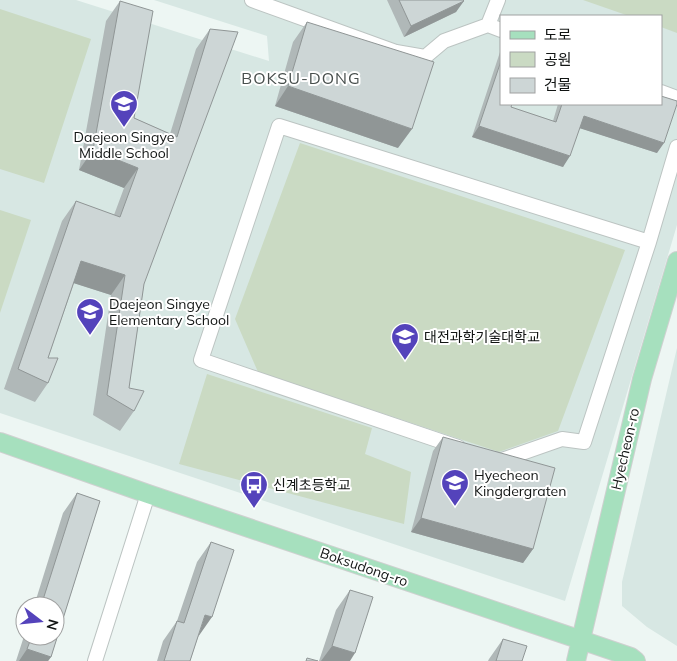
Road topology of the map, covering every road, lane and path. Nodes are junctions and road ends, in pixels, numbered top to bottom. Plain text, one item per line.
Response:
1 (252, 0) edge
2 (498, 0) edge
3 (494, 27) edge
4 (662, 92) edge
5 (677, 98) edge
6 (677, 147) edge
7 (650, 242) junction
8 (677, 261) edge
9 (0, 442) edge
10 (148, 494) junction
11 (581, 640) junction
12 (95, 661) edge
13 (576, 661) edge
14 (636, 661) edge

1 - 3 street
2 - 3 street
4 - 5 street
6 - 7 street
7 - 7 street
8 - 11 main road, Hyecheon-ro
9 - 10 main road, Boksudong-ro
10 - 11 main road, Boksudong-ro
10 - 12 street
11 - 13 main road, Hyecheon-ro
11 - 14 main road

